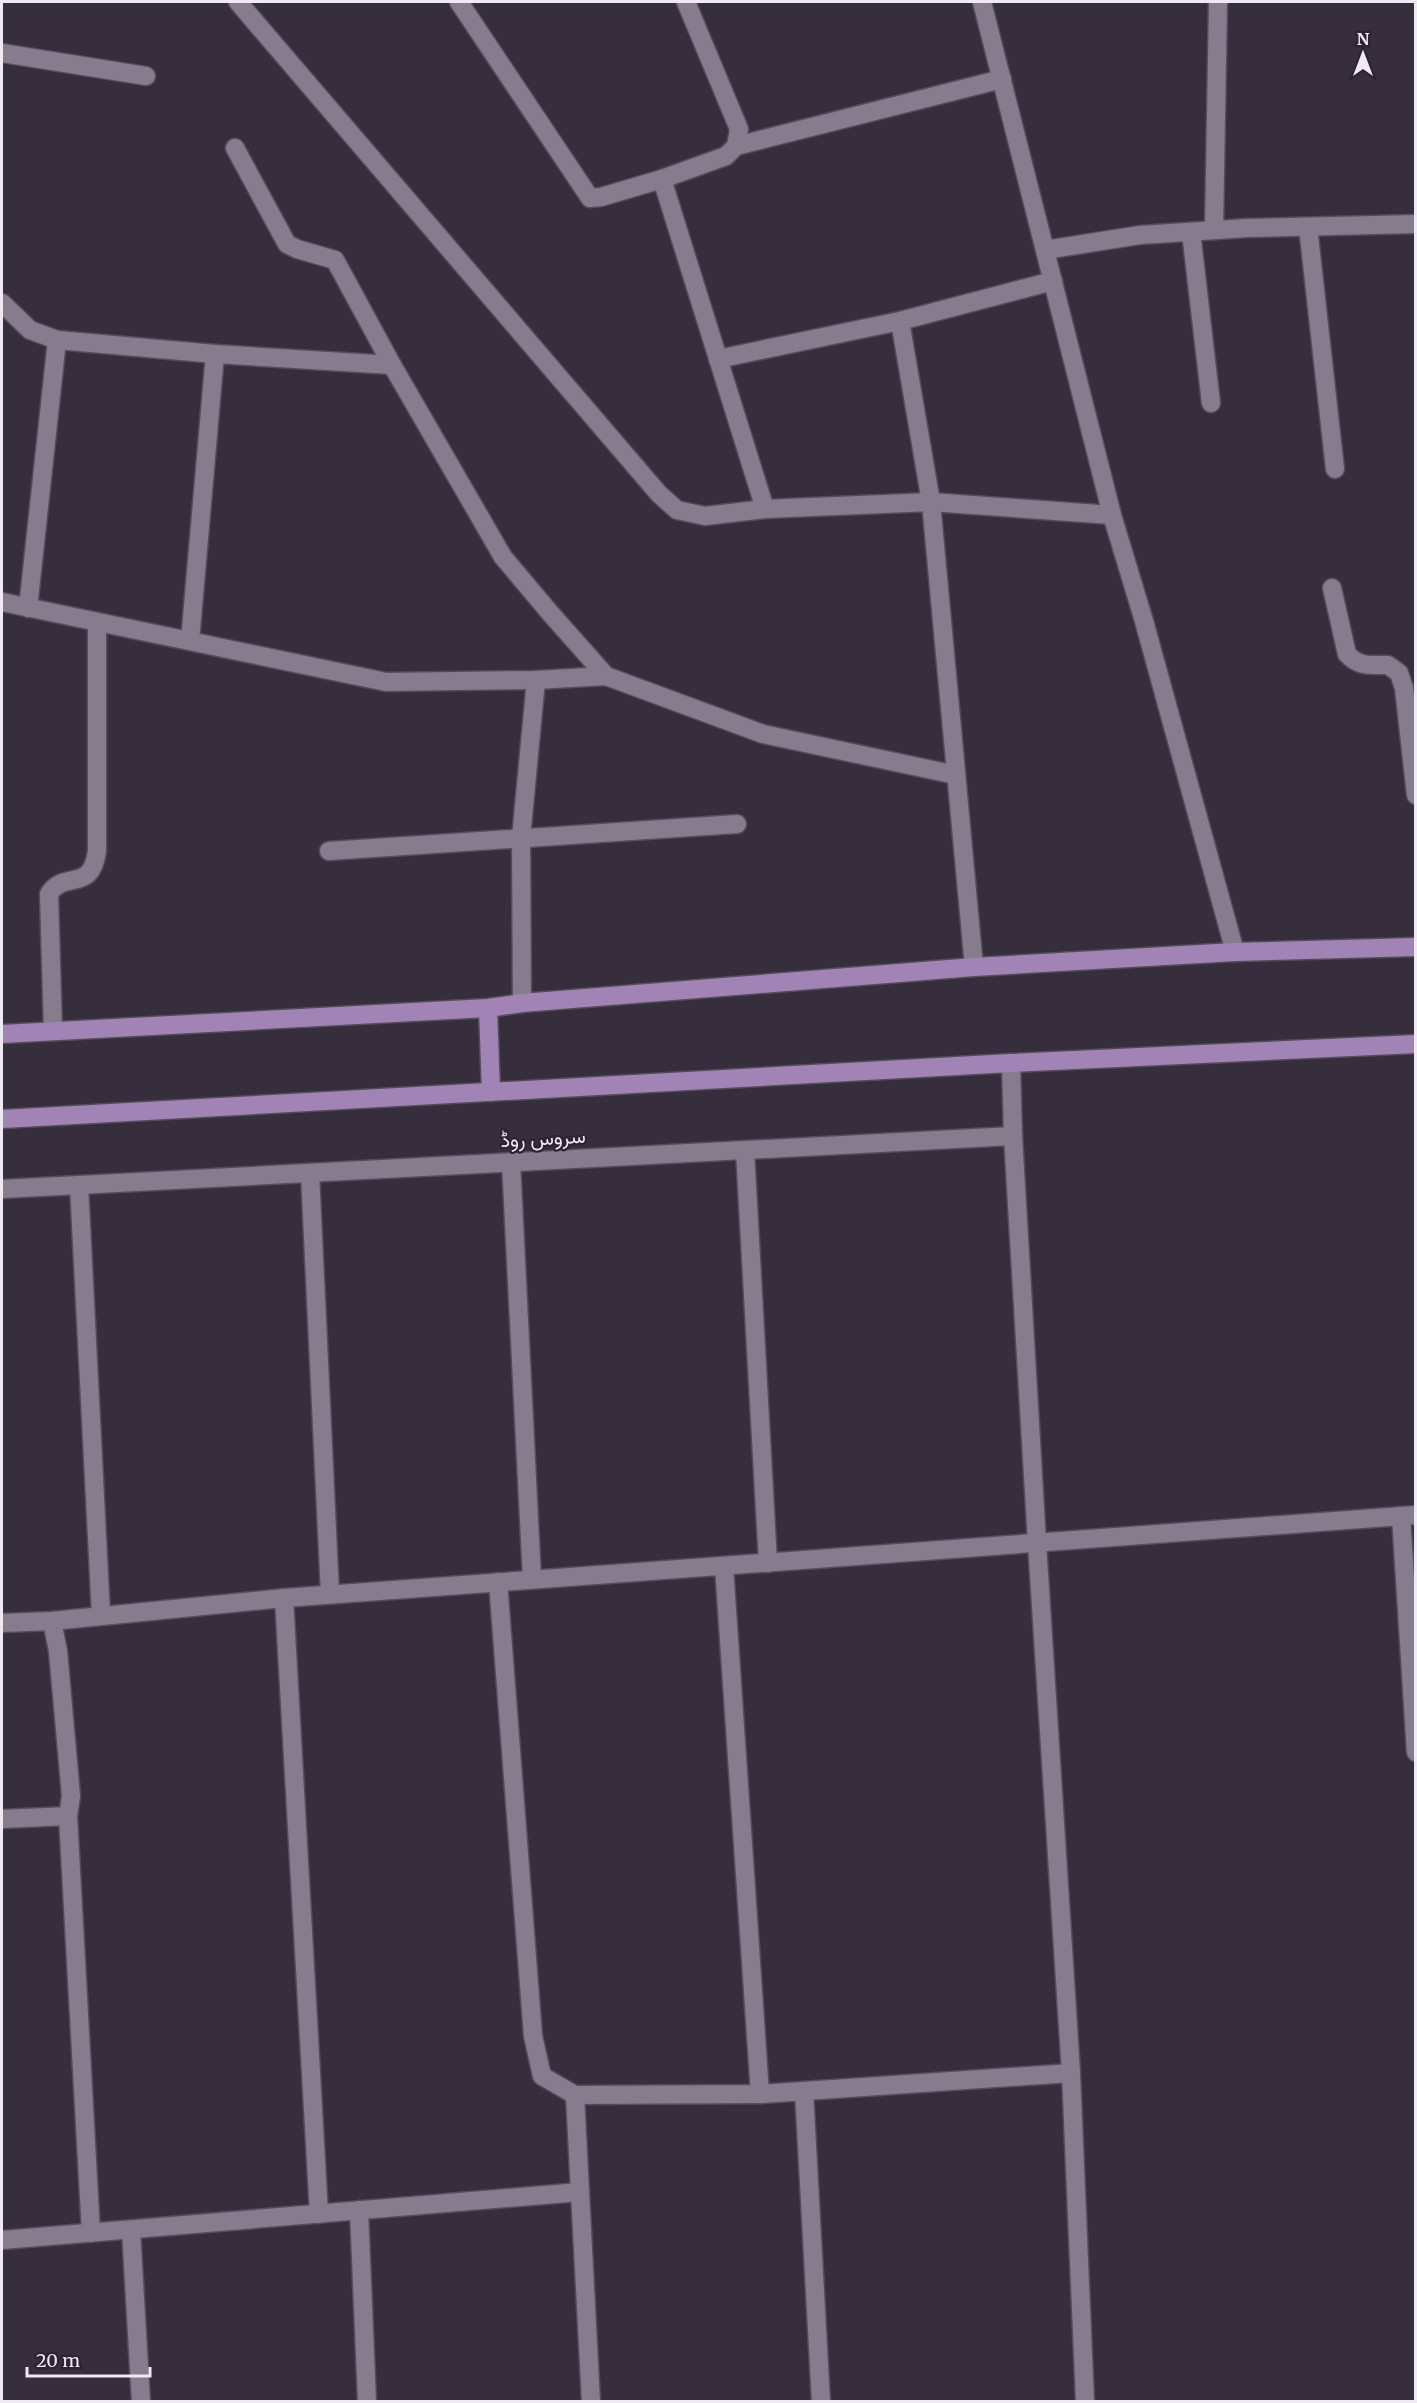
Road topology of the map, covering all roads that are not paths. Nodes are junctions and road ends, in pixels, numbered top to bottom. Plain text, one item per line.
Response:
1 (238, 2) edge
2 (459, 2) edge
3 (686, 2) edge
4 (982, 2) edge
5 (1218, 2) edge
6 (2, 53) edge
7 (146, 76) dead end
8 (1002, 79) junction
9 (736, 146) junction
10 (235, 148) dead end
11 (662, 179) junction
12 (1416, 224) edge
13 (1308, 227) junction
14 (1214, 230) junction
15 (1191, 232) junction
16 (1045, 250) junction
17 (1053, 281) junction
18 (2, 303) edge
19 (900, 321) junction
20 (57, 340) junction
21 (215, 354) junction
22 (718, 359) junction
23 (392, 365) junction
24 (1211, 403) dead end
25 (1335, 469) dead end
26 (931, 502) junction
27 (765, 509) junction
28 (1112, 515) junction
29 (1332, 588) dead end
30 (2, 602) edge
31 (28, 608) junction
32 (97, 622) junction
33 (190, 641) junction
34 (606, 675) junction
35 (536, 680) junction
36 (956, 775) junction
37 (1416, 795) edge
38 (737, 824) dead end
39 (521, 838) junction
40 (329, 851) dead end
41 (1416, 947) edge
42 (1235, 952) junction
43 (974, 967) junction
44 (522, 1003) junction
45 (488, 1008) junction
46 (53, 1031) junction
47 (2, 1034) edge
48 (1416, 1044) edge
49 (1011, 1063) junction
50 (491, 1092) junction
51 (2, 1119) edge
52 (1013, 1136) junction
53 (745, 1151) junction
54 (511, 1162) junction
55 (310, 1173) junction
56 (79, 1185) junction
57 (2, 1189) edge
58 (1408, 1516) edge
59 (1037, 1543) junction
60 (768, 1563) junction
61 (724, 1566) junction
62 (532, 1580) junction
63 (498, 1582) junction
64 (330, 1594) junction
65 (284, 1598) junction
66 (101, 1616) junction
67 (52, 1621) junction
68 (2, 1623) edge
69 (1416, 1752) edge
70 (68, 1816) junction
71 (2, 1819) edge
72 (1071, 2073) junction
73 (804, 2091) junction
74 (760, 2094) junction
75 (576, 2095) junction
76 (580, 2192) junction
77 (359, 2210) junction
78 (320, 2214) junction
79 (131, 2230) junction
80 (91, 2233) junction
81 (2, 2240) edge
82 (141, 2402) edge
83 (367, 2402) edge
84 (591, 2402) edge
85 (821, 2402) edge
86 (1085, 2402) edge

1 - 27 street
2 - 11 street
3 - 9 street
4 - 8 street
5 - 14 street
6 - 7 street
8 - 9 street
8 - 16 street
9 - 11 street
10 - 23 street
11 - 22 street
12 - 13 street
13 - 14 street
13 - 25 street
14 - 15 street
15 - 16 street
15 - 24 street
16 - 17 street
17 - 19 street
17 - 28 street
18 - 20 street
19 - 22 street
19 - 26 street
20 - 21 street
20 - 31 street
21 - 23 street
21 - 33 street
22 - 27 street
23 - 34 street
26 - 27 street
26 - 28 street
26 - 36 street
28 - 42 street
29 - 37 street
30 - 31 street
31 - 32 street
32 - 33 street
32 - 46 street
33 - 35 street
34 - 35 street
34 - 36 street
35 - 39 street
36 - 43 street
38 - 39 street
39 - 40 street
39 - 44 street
41 - 42 main road
42 - 43 main road
43 - 44 main road
44 - 45 main road
45 - 46 main road
45 - 50 main road
46 - 47 main road
48 - 49 main road
49 - 50 main road
49 - 52 street
50 - 51 main road
52 - 53 street, سروس روڈ
52 - 59 street
53 - 54 street, سروس روڈ
53 - 60 street
54 - 55 street, سروس روڈ
54 - 62 street
55 - 56 street, سروس روڈ
55 - 64 street
56 - 57 street, سروس روڈ
56 - 66 street
58 - 59 street
58 - 69 street
59 - 60 street
59 - 72 street
60 - 61 street
61 - 62 street
61 - 74 street
62 - 63 street
63 - 64 street
63 - 75 street
64 - 65 street
65 - 66 street
65 - 78 street
66 - 67 street
67 - 68 street
67 - 70 street
70 - 71 street
70 - 80 street
72 - 73 street
72 - 86 street
73 - 74 street
73 - 85 street
74 - 75 street
75 - 76 street
76 - 77 street
76 - 84 street
77 - 78 street
77 - 83 street
78 - 79 street
79 - 80 street
79 - 82 street
80 - 81 street

